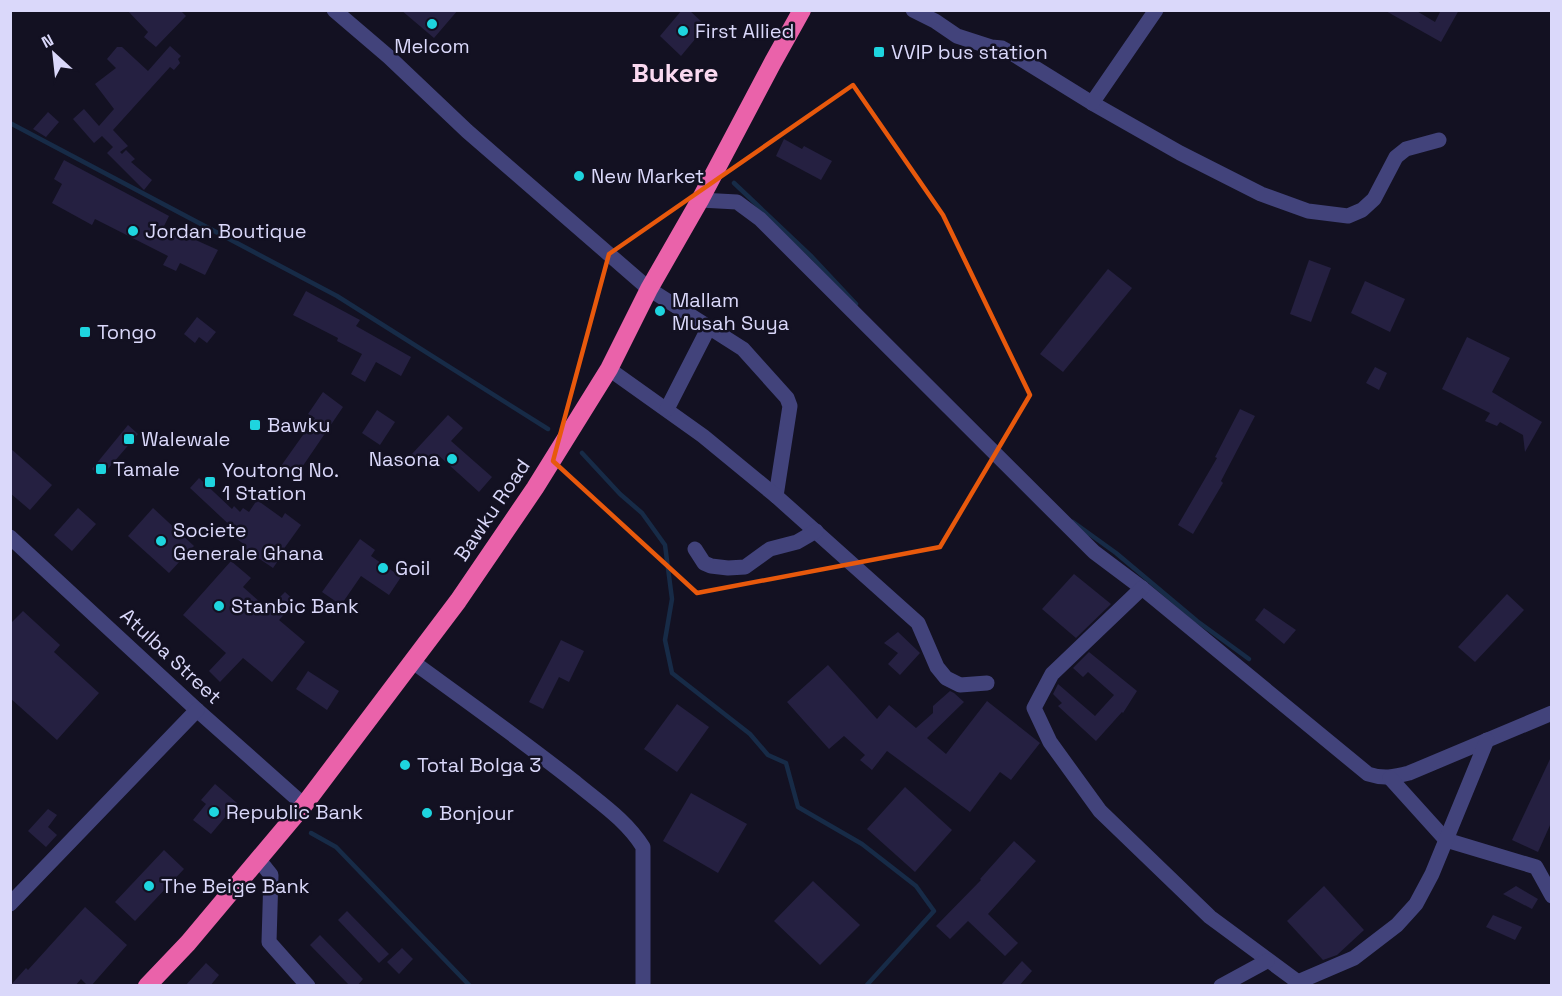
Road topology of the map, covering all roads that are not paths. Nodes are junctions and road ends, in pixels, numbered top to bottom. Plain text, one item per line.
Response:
1 (334, 10) edge
2 (802, 10) edge
3 (913, 10) edge
4 (1156, 10) edge
5 (939, 16) edge
6 (1092, 103) junction
7 (1438, 140) dead end
8 (700, 200) junction
9 (649, 289) junction
10 (709, 327) junction
11 (609, 369) junction
12 (667, 409) junction
13 (776, 496) junction
14 (816, 531) junction
15 (10, 537) edge
16 (695, 549) dead end
17 (1142, 588) junction
18 (413, 662) junction
19 (987, 683) dead end
20 (197, 710) junction
21 (1551, 713) edge
22 (1487, 740) junction
23 (1390, 778) junction
24 (304, 806) junction
25 (1446, 840) junction
26 (259, 860) junction
27 (1551, 896) edge
28 (10, 904) edge
29 (1267, 961) junction
30 (1297, 984) edge
31 (147, 986) edge
32 (308, 986) edge
33 (643, 986) edge
34 (1221, 986) edge

1 - 9 street
2 - 8 highway, Bawku Road
3 - 5 street
4 - 6 street
5 - 6 street
6 - 7 street
8 - 9 highway, Bawku Road
8 - 17 street
9 - 10 street
9 - 11 highway, Bawku Road
10 - 12 street
10 - 13 street
11 - 12 street
11 - 18 highway, Bawku Road
12 - 13 street
13 - 14 street
14 - 16 street
14 - 19 street
15 - 20 street, Atulba Street
17 - 23 street
17 - 29 street
18 - 24 highway, Bawku Road
18 - 33 street
20 - 24 street, Atulba Street
20 - 28 street
21 - 22 street
22 - 23 street
22 - 25 street
23 - 25 street
24 - 26 highway, Bawku Road
25 - 27 street
25 - 30 street
26 - 31 highway, Bawku Road
26 - 32 street
29 - 30 street
29 - 34 street

